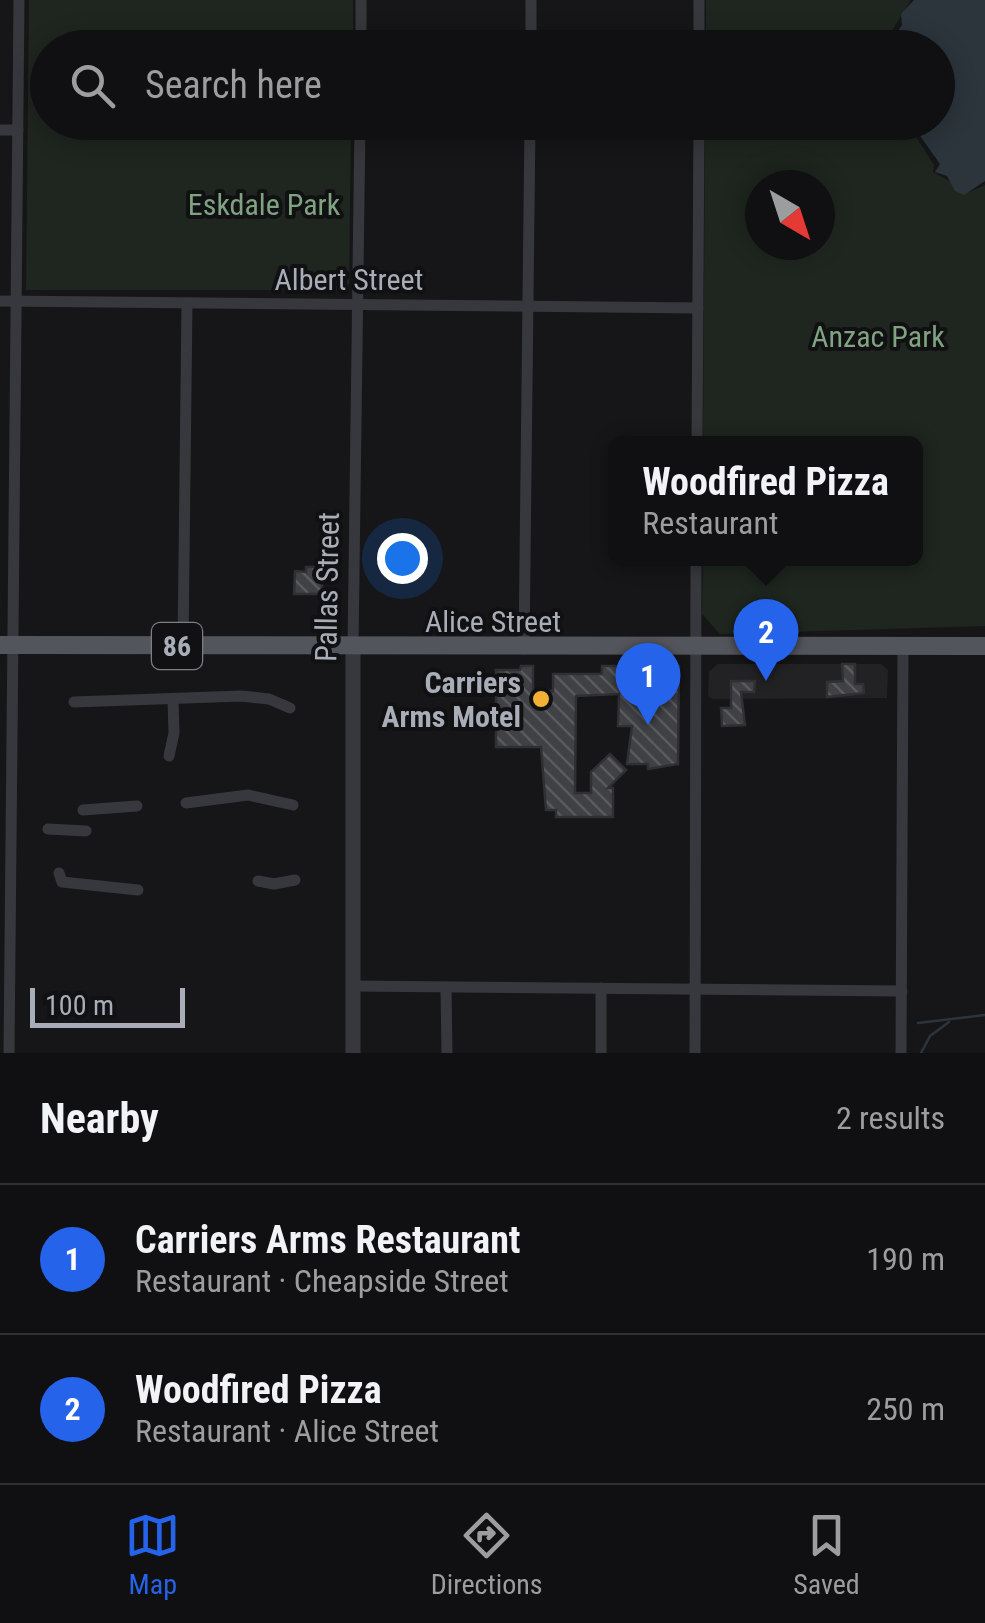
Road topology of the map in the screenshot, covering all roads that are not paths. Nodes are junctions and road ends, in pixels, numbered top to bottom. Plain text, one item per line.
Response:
1 (20, 0) edge
2 (361, 0) edge
3 (531, 0) edge
4 (700, 0) edge
5 (360, 30) edge
6 (531, 30) edge
7 (699, 30) edge
8 (0, 130) edge
9 (18, 130) junction
10 (360, 140) edge
11 (530, 140) edge
12 (699, 140) edge
13 (0, 301) edge
14 (18, 301) junction
15 (187, 303) junction
16 (359, 304) junction
17 (529, 305) junction
18 (698, 308) junction
19 (697, 436) edge
20 (696, 566) edge
21 (6, 645) edge
22 (183, 646) junction
23 (985, 646) edge
24 (353, 647) junction
25 (903, 648) junction
26 (524, 649) junction
27 (695, 650) junction
28 (173, 700) junction
29 (74, 702) dead end
30 (290, 708) dead end
31 (168, 756) dead end
32 (186, 803) dead end
33 (293, 805) dead end
34 (137, 806) dead end
35 (5, 808) edge
36 (83, 810) dead end
37 (48, 829) dead end
38 (86, 831) dead end
39 (58, 874) dead end
40 (295, 880) dead end
41 (258, 881) dead end
42 (138, 890) dead end
43 (4, 980) edge
44 (354, 986) junction
45 (446, 987) junction
46 (600, 988) junction
47 (694, 990) junction
48 (902, 991) junction
49 (9, 1053) edge
50 (353, 1053) edge
51 (447, 1053) edge
52 (601, 1053) edge
53 (695, 1053) edge
54 (901, 1053) edge

1 - 9 street
2 - 5 street
3 - 6 street
4 - 7 street
8 - 9 street
9 - 14 street
10 - 16 street, Pallas Street
11 - 17 street
12 - 18 street
13 - 14 street, Albert Street
14 - 15 street, Albert Street
14 - 21 street
15 - 16 street, Albert Street
15 - 22 street
16 - 17 street, Albert Street
16 - 24 street, Pallas Street
17 - 18 street, Albert Street
17 - 26 street
18 - 19 street
20 - 27 street
21 - 22 main road, Alice Street / 86
21 - 35 street
22 - 24 main road, Alice Street / 86
23 - 25 main road, Alice Street / 86
24 - 26 main road, Alice Street / 86
24 - 44 street, Pallas Street
25 - 27 main road, Alice Street / 86
25 - 48 street
26 - 27 main road, Alice Street / 86
27 - 47 street
28 - 29 street
28 - 30 street
28 - 31 street
32 - 33 street
34 - 36 street
35 - 43 street
37 - 38 street
39 - 42 street
40 - 41 street
43 - 49 street
44 - 45 street
44 - 50 street, Pallas Street
45 - 46 street
45 - 51 street
46 - 47 street
46 - 52 street
47 - 48 street
47 - 53 street
48 - 54 street

